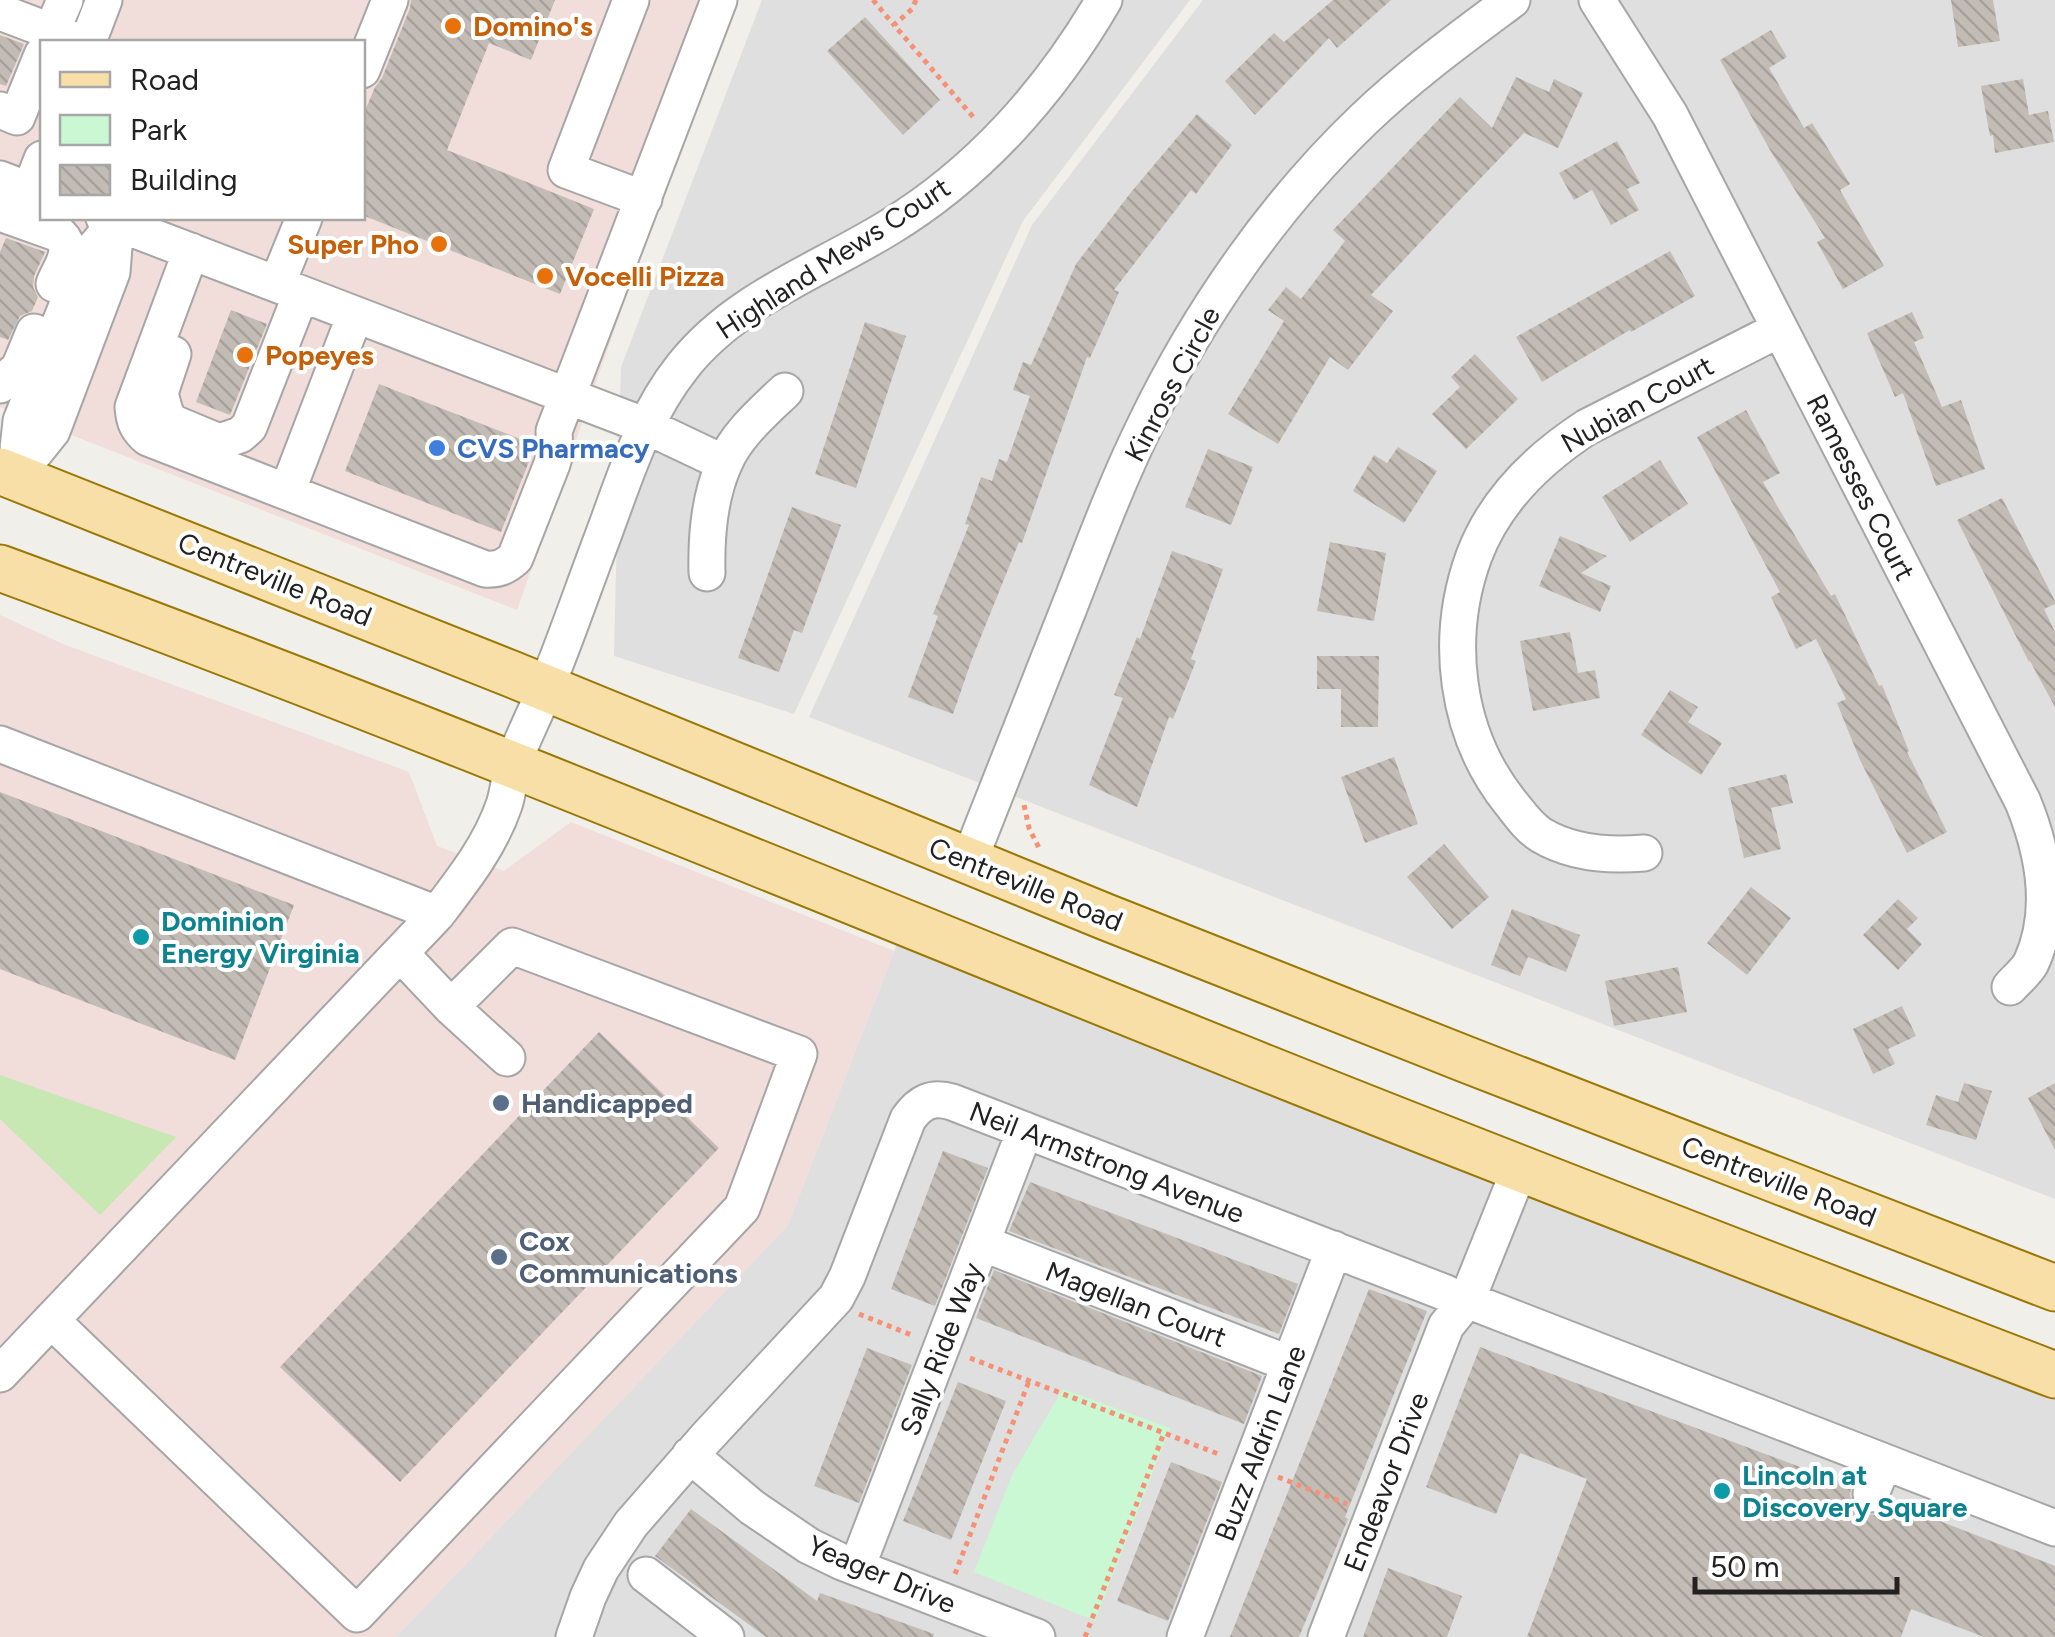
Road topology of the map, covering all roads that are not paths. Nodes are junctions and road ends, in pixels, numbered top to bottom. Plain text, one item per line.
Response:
1 (104, 0) edge
2 (390, 0) edge
3 (631, 0) edge
4 (719, 0) edge
5 (1104, 0) edge
6 (1512, 0) edge
7 (1597, 0) edge
8 (0, 12) edge
9 (57, 34) edge
10 (89, 40) edge
11 (365, 62) edge
12 (40, 73) edge
13 (20, 118) edge
14 (644, 199) junction
15 (0, 213) edge
16 (110, 220) edge
17 (304, 220) edge
18 (185, 267) junction
19 (289, 289) junction
20 (354, 314) junction
21 (1780, 328) junction
22 (0, 384) edge
23 (785, 391) dead end
24 (568, 397) junction
25 (646, 426) junction
26 (724, 463) junction
27 (8, 474) edge
28 (287, 492) junction
29 (0, 568) edge
30 (707, 573) dead end
31 (546, 688) junction
32 (0, 744) edge
33 (513, 764) junction
34 (1644, 854) dead end
35 (969, 861) junction
36 (437, 914) junction
37 (400, 953) junction
38 (2010, 987) dead end
39 (450, 1007) junction
40 (506, 1058) dead end
41 (1026, 1130) junction
42 (1509, 1164) junction
43 (982, 1243) junction
44 (1334, 1250) junction
45 (2055, 1288) edge
46 (1453, 1306) junction
47 (50, 1320) junction
48 (1290, 1364) junction
49 (0, 1374) edge
50 (2055, 1374) edge
51 (690, 1456) junction
52 (2055, 1528) edge
53 (857, 1567) junction
54 (646, 1574) dead end
55 (689, 1624) edge
56 (574, 1637) edge
57 (726, 1637) edge
58 (1037, 1637) edge
59 (1185, 1637) edge
60 (1326, 1637) edge

1 - 10 street
2 - 11 street
3 - 14 street
4 - 14 street
5 - 25 street, Highland Mews Court
6 - 35 street, Kinross Circle
7 - 21 street, Ramesses Court
8 - 9 street
12 - 13 street
14 - 24 street
15 - 22 street
16 - 18 street
16 - 27 street
17 - 19 street
18 - 19 street
18 - 19 street
18 - 28 street
19 - 20 street
20 - 24 street
20 - 28 street
21 - 34 street, Nubian Court
21 - 38 street, Ramesses Court
23 - 26 street
24 - 25 street
24 - 28 street
25 - 26 street
25 - 31 street, Highland Mews Court
26 - 30 street
27 - 31 main road, Centreville Road
29 - 33 main road
31 - 33 street, Highland Mews Court
31 - 35 main road, Centreville Road
32 - 36 street
33 - 36 street, Highland Mews Court
33 - 42 main road
35 - 45 main road, Centreville Road
36 - 37 street, Highland Mews Court
37 - 39 street
37 - 47 street, Highland Mews Court
39 - 40 street
39 - 47 street
41 - 43 street, Sally Ride Way
41 - 44 street, Neil Armstrong Avenue
41 - 51 street, Neil Armstrong Avenue
42 - 46 street, Endeavor Drive
42 - 50 main road
43 - 48 street, Magellan Court
43 - 53 street, Sally Ride Way
44 - 46 street, Neil Armstrong Avenue
44 - 48 street, Buzz Aldrin Lane
46 - 52 street, Neil Armstrong Avenue
46 - 60 street, Endeavor Drive
47 - 49 street, Highland Mews Court
48 - 59 street, Buzz Aldrin Lane
51 - 53 street, Yeager Drive
51 - 56 street, Neil Armstrong Avenue
53 - 58 street, Yeager Drive
54 - 55 street
55 - 57 street

